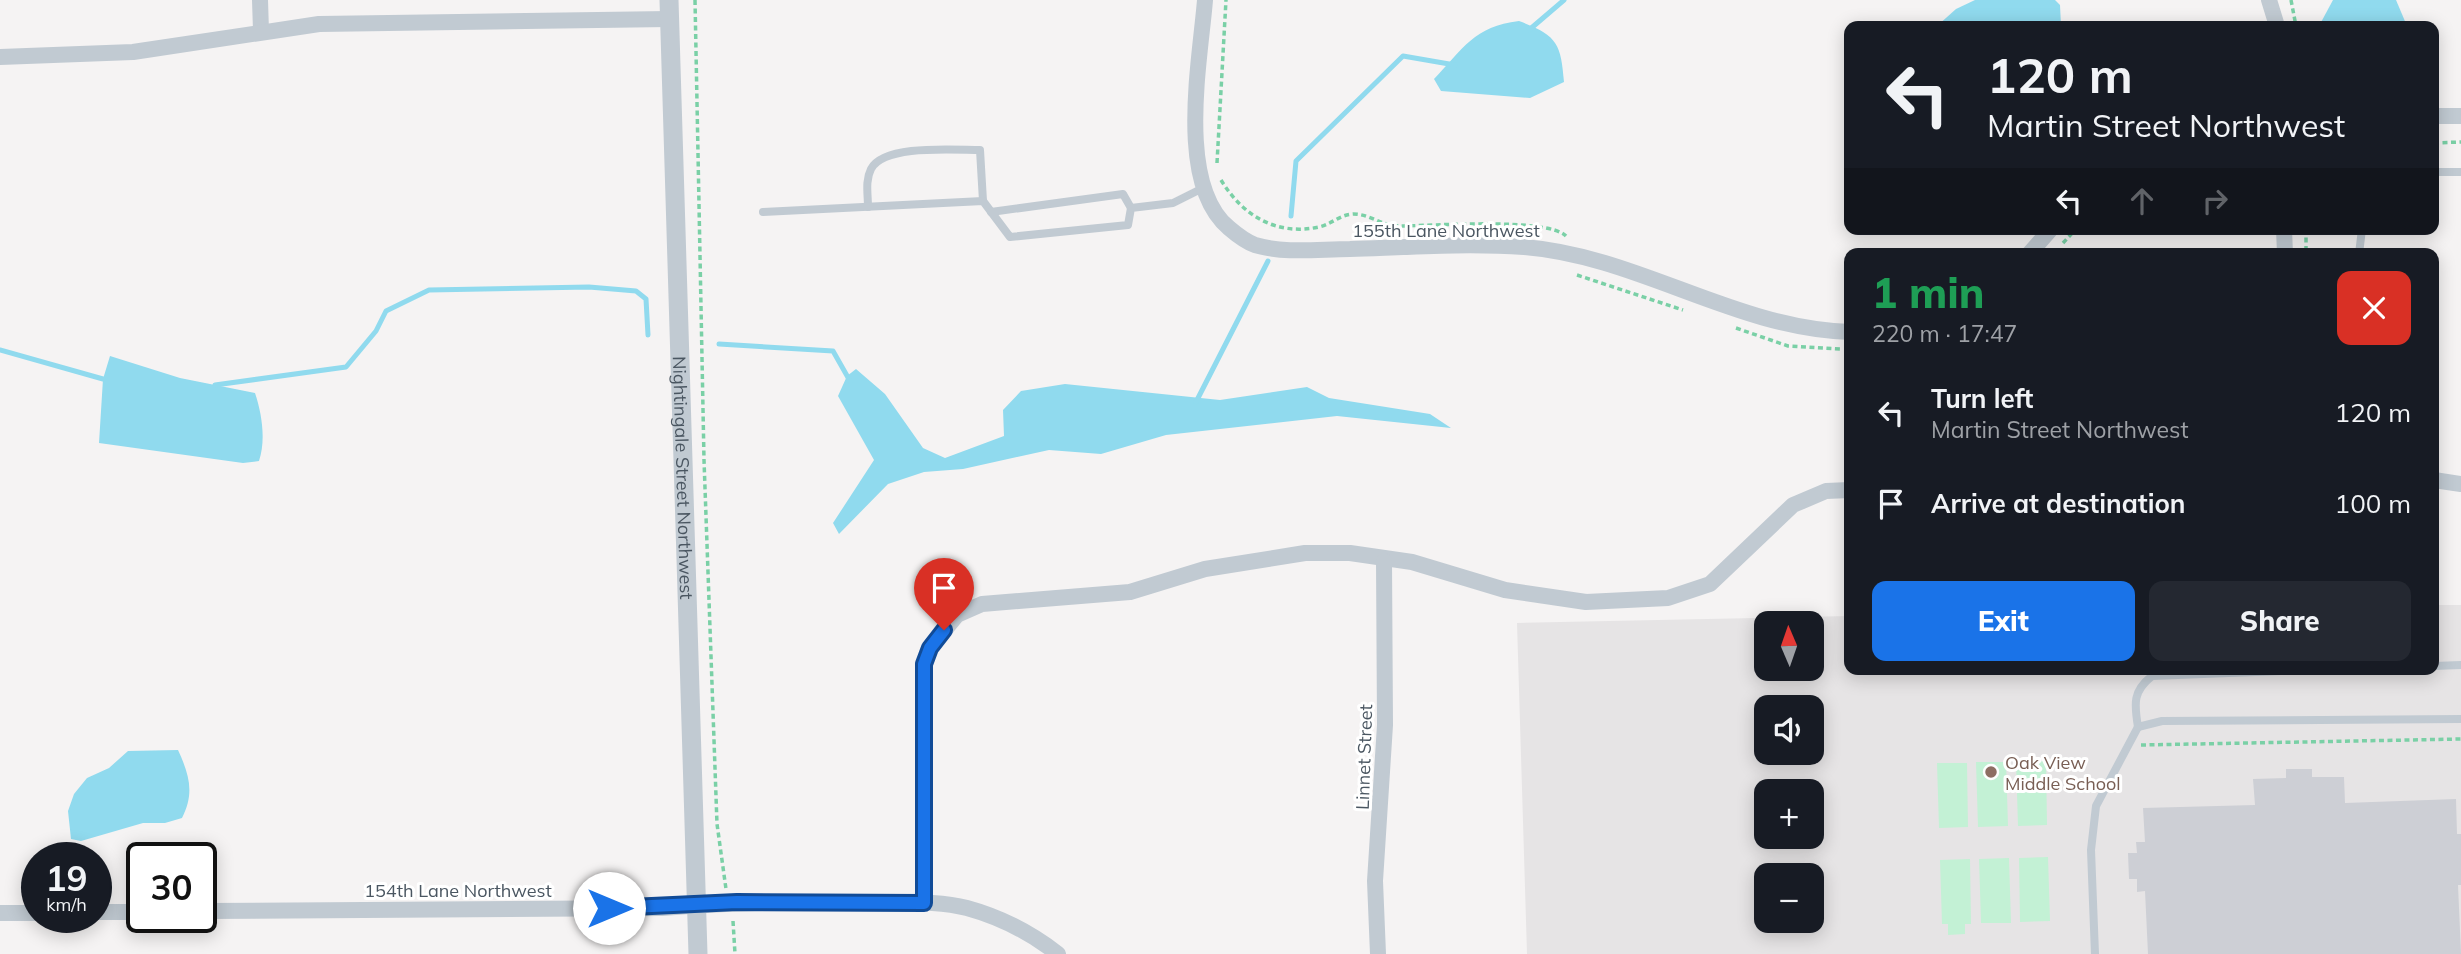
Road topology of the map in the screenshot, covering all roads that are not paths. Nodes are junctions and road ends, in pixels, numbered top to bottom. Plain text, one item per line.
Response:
1 (260, 0) edge
2 (1205, 0) edge
3 (2269, 0) edge
4 (669, 10) edge
5 (2275, 21) edge
6 (261, 32) junction
7 (0, 57) edge
8 (2439, 116) edge
9 (2461, 116) edge
10 (2439, 172) edge
11 (2461, 172) edge
12 (1203, 188) junction
13 (983, 201) junction
14 (868, 207) junction
15 (1131, 208) junction
16 (763, 212) dead end
17 (991, 212) junction
18 (1844, 332) edge
19 (2439, 481) edge
20 (2461, 484) edge
21 (1844, 490) edge
22 (1384, 561) junction
23 (2461, 665) edge
24 (2439, 666) edge
25 (2178, 675) edge
26 (2461, 719) edge
27 (2137, 727) junction
28 (924, 903) junction
29 (696, 905) junction
30 (217, 911) edge
31 (0, 913) edge
32 (21, 913) edge
33 (698, 954) edge
34 (1058, 954) edge
35 (1378, 954) edge
36 (2095, 954) edge

1 - 6 street
2 - 12 street
3 - 5 street
4 - 6 street
4 - 29 street, Nightingale Street Northwest
6 - 7 street
8 - 9 street
10 - 11 lane
12 - 15 lane
12 - 18 street, 155th Lane Northwest
13 - 14 lane
13 - 14 lane
13 - 17 lane
14 - 16 lane
15 - 17 lane
15 - 17 lane
19 - 20 street
21 - 22 street
22 - 28 street
22 - 35 street, Linnet Street
23 - 24 lane
25 - 27 lane
26 - 27 lane
27 - 36 lane
28 - 29 street, 154th Lane Northwest
28 - 34 street, 154th Lane Northwest
29 - 30 street, 154th Lane Northwest
29 - 33 street, Nightingale Street Northwest
31 - 32 street

